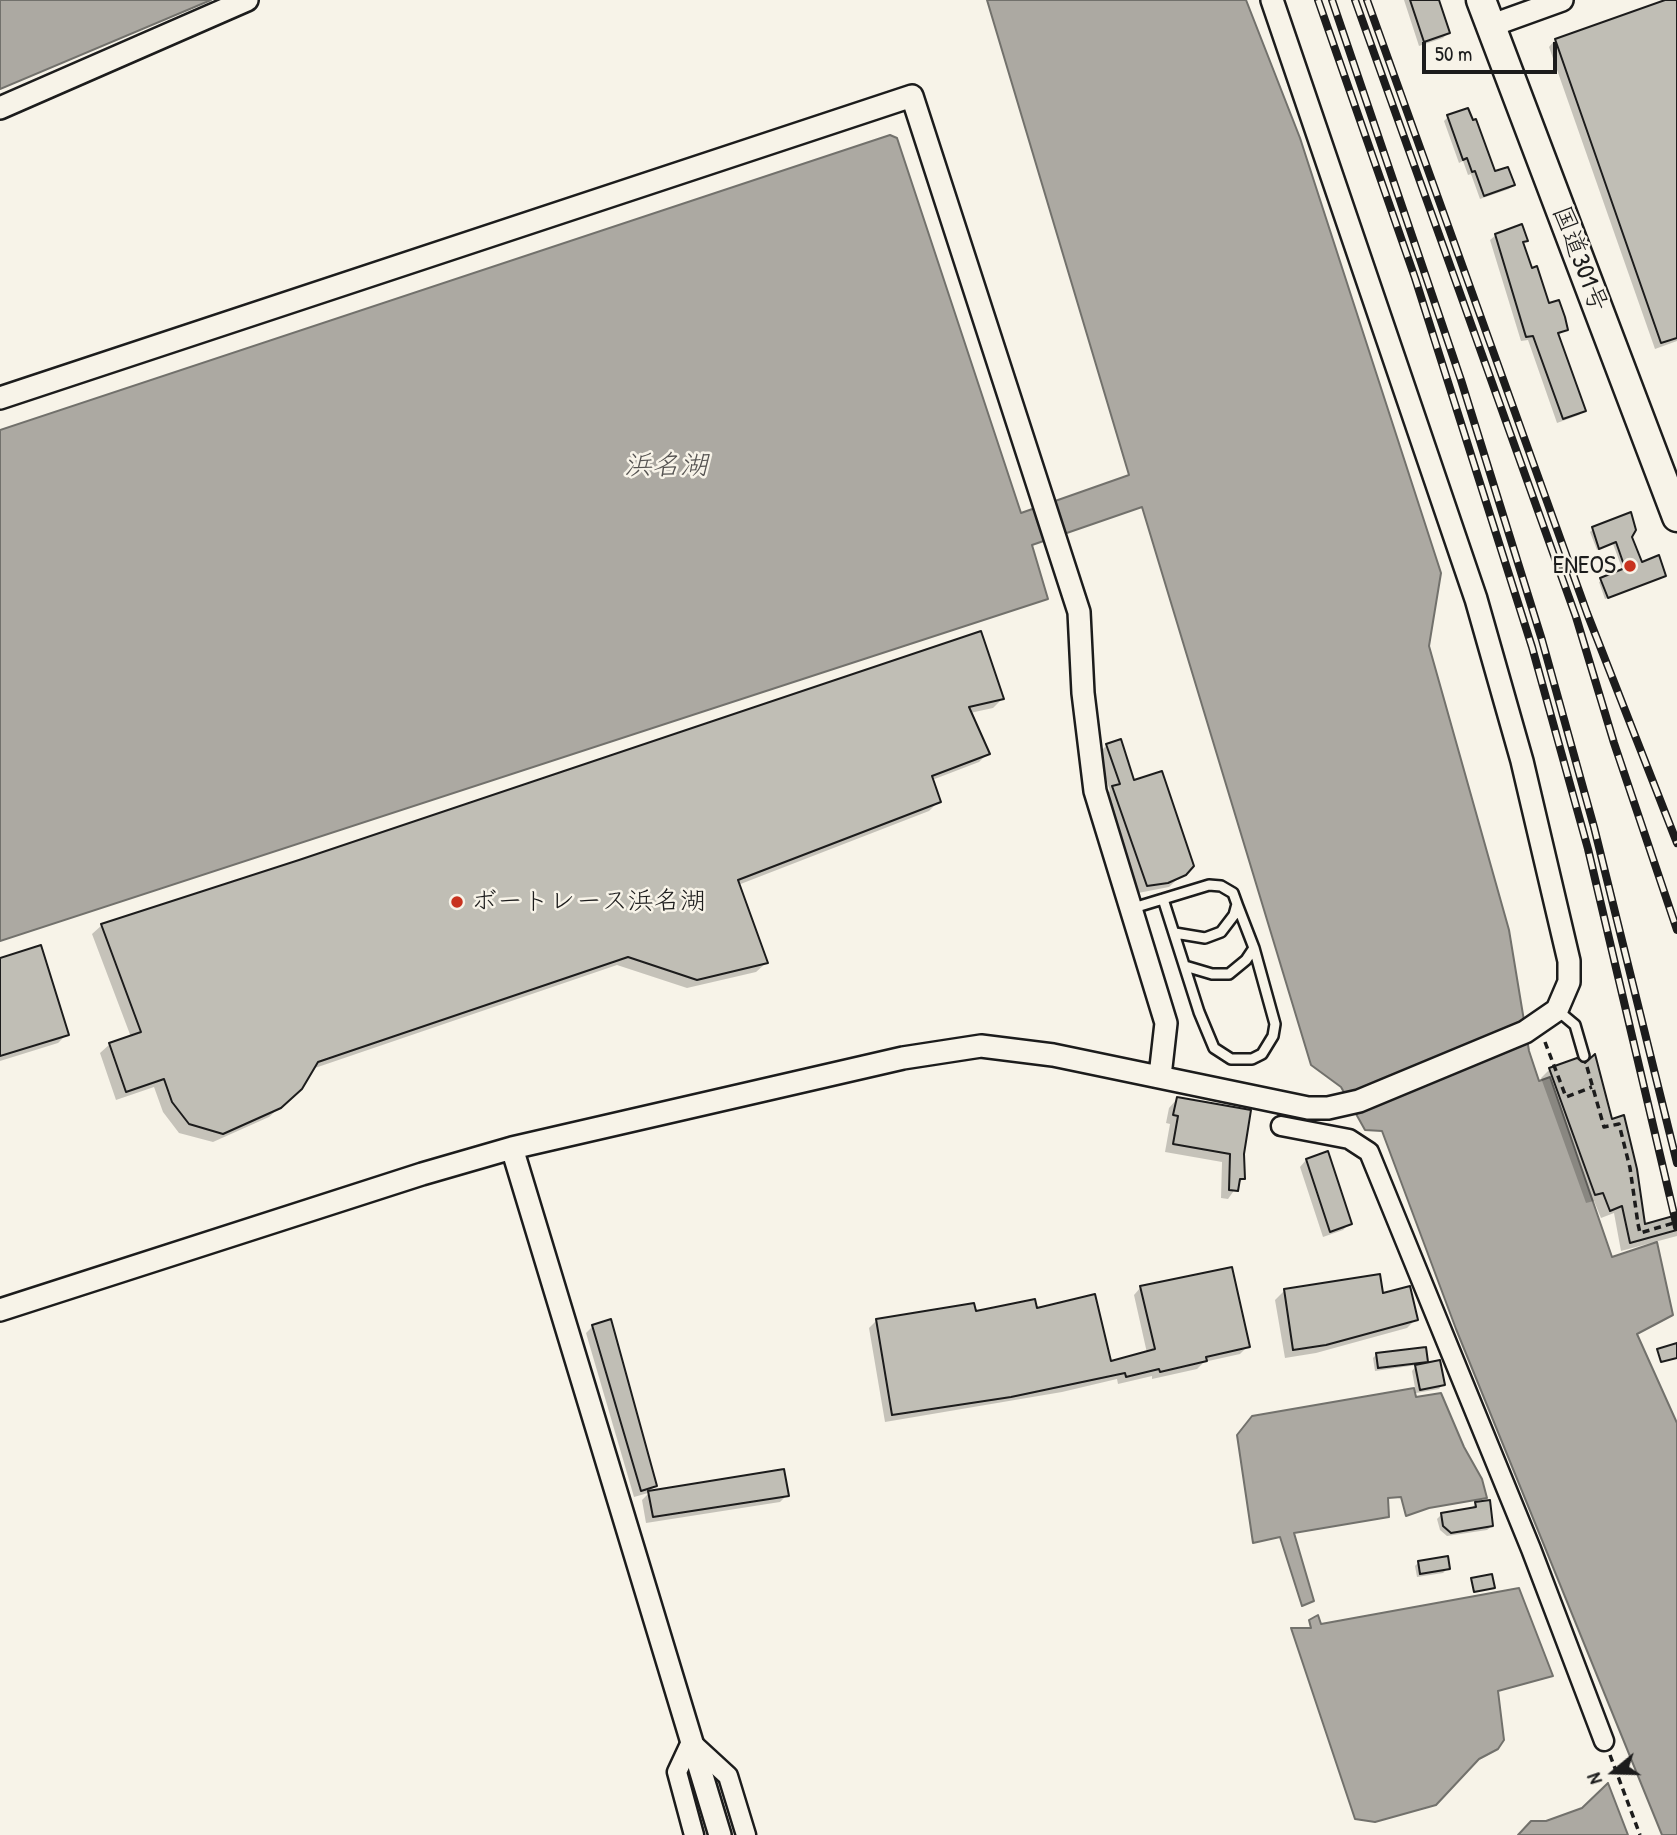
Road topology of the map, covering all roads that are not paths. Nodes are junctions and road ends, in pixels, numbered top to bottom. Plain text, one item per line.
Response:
1 (247, 0) edge
2 (1272, 0) edge
3 (1481, 0) edge
4 (1562, 0) edge
5 (1490, 26) junction
6 (0, 107) edge
7 (0, 398) edge
8 (1677, 517) edge
9 (1163, 899) junction
10 (1237, 904) junction
11 (1130, 908) junction
12 (1175, 933) junction
13 (1254, 948) junction
14 (1185, 966) junction
15 (1557, 1010) junction
16 (1584, 1056) road end
17 (1160, 1076) junction
18 (1281, 1126) dead end
19 (512, 1148) junction
20 (0, 1310) edge
21 (1604, 1741) road end
22 (691, 1742) junction
23 (694, 1835) edge
24 (720, 1835) edge
25 (746, 1835) edge

1 - 6 street
2 - 15 street
3 - 5 highway, 国道301号
4 - 5 street
5 - 8 highway, 国道301号
7 - 11 street
9 - 10 lane
9 - 11 lane
9 - 12 lane
10 - 12 lane
10 - 13 lane
11 - 17 street
12 - 14 lane
13 - 14 lane
13 - 14 lane
15 - 16 lane
15 - 17 street
17 - 19 street
18 - 21 street
19 - 20 street
19 - 22 street
22 - 23 street
22 - 24 street
22 - 25 street

